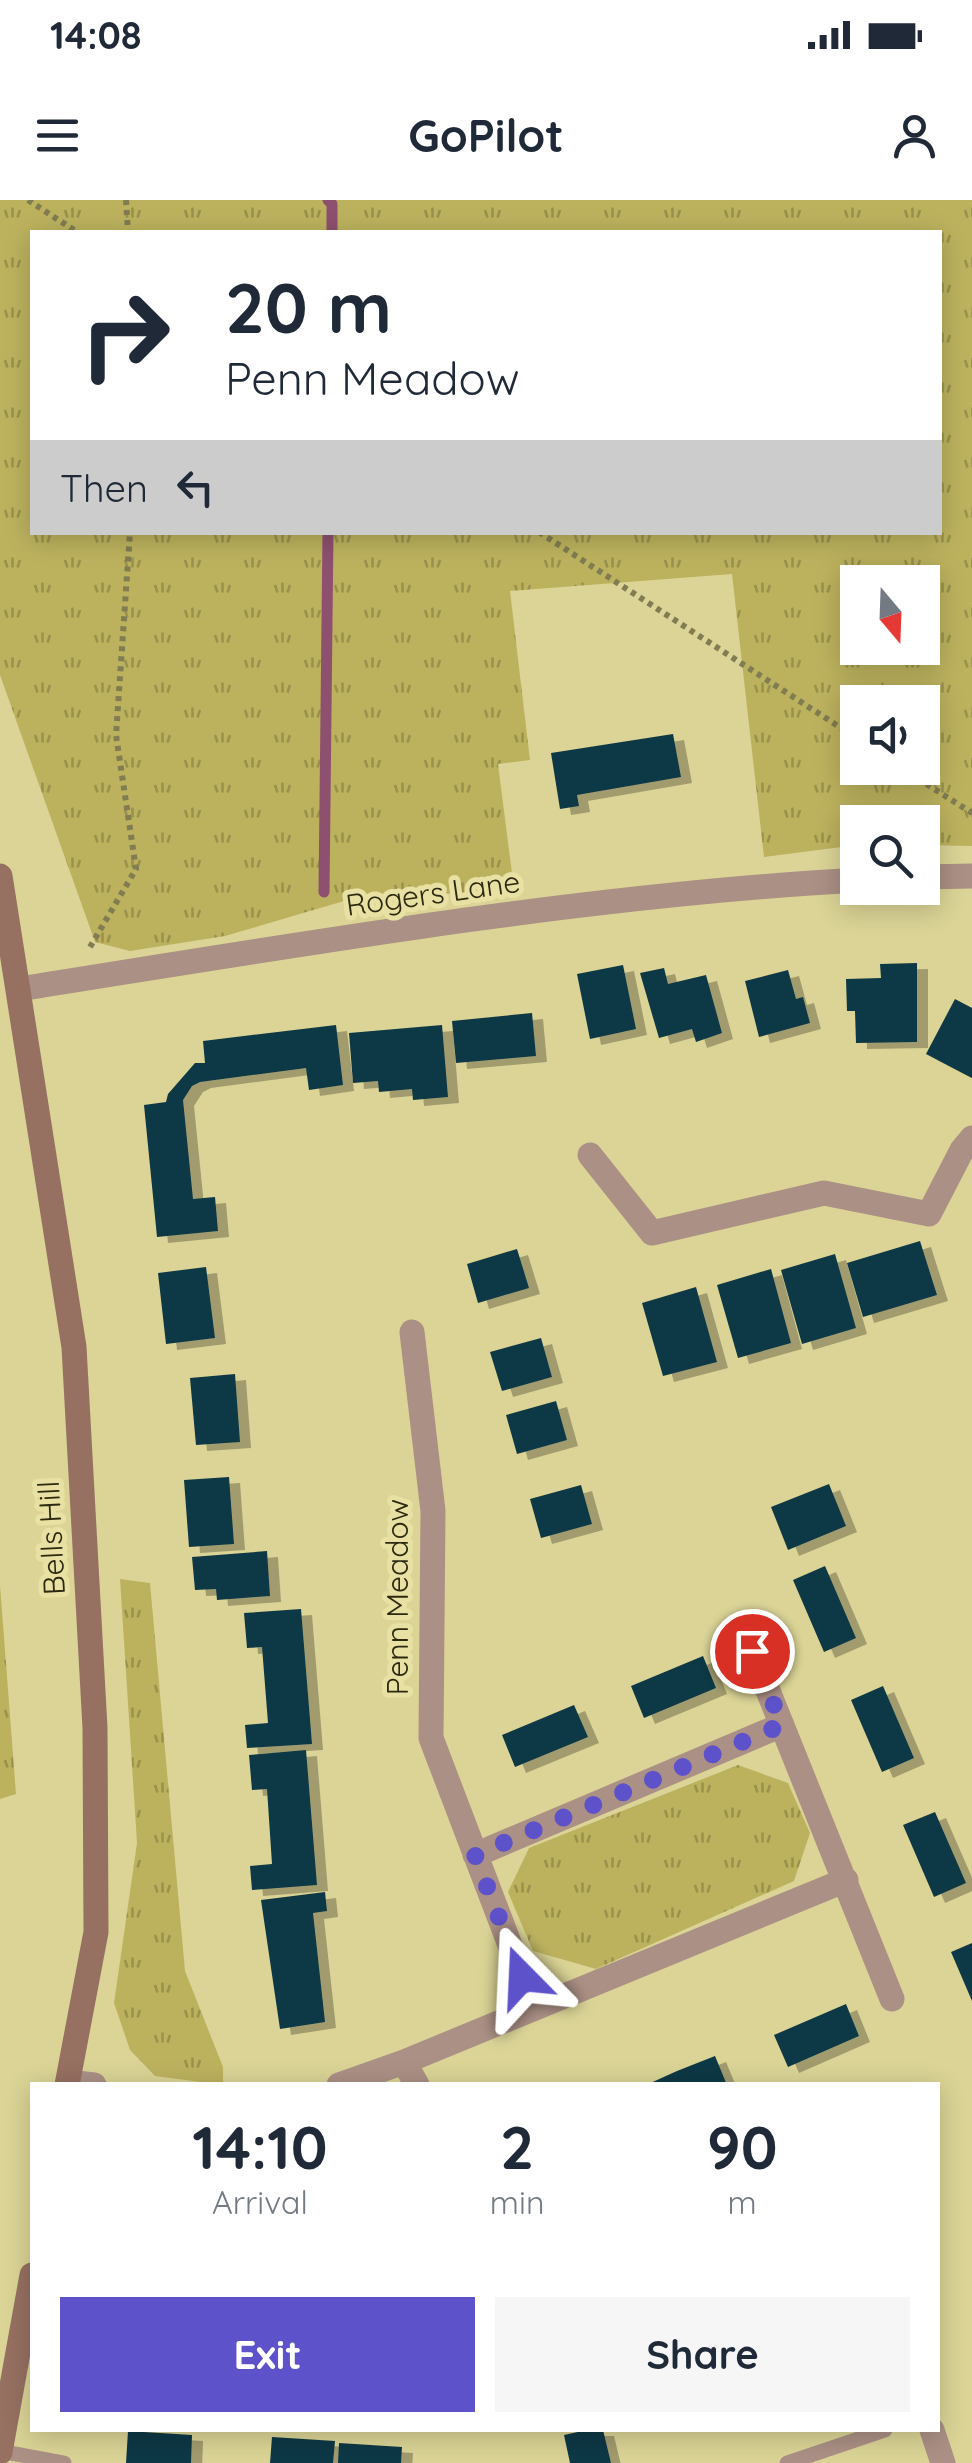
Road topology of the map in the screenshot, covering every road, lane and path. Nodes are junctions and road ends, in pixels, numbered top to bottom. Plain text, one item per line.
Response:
1 (28, 200) edge
2 (126, 200) edge
3 (74, 230) edge
4 (128, 230) edge
5 (130, 535) edge
6 (544, 535) edge
7 (840, 727) edge
8 (928, 785) edge
9 (972, 813) edge
10 (0, 876) edge
11 (972, 876) edge
12 (940, 877) edge
13 (840, 881) edge
14 (75, 980) junction
15 (19, 989) junction
16 (972, 1138) edge
17 (590, 1155) dead end
18 (412, 1332) dead end
19 (752, 1651) dead end
20 (782, 1725) junction
21 (475, 1855) junction
22 (846, 1880) junction
23 (892, 1998) dead end
24 (534, 2008) junction
25 (404, 2062) junction
26 (76, 2082) edge
27 (347, 2082) edge
28 (415, 2082) edge
29 (30, 2286) edge
30 (879, 2432) edge
31 (933, 2432) edge
32 (0, 2452) edge
33 (64, 2463) edge
34 (787, 2463) edge
35 (943, 2463) edge

1 - 3 path
2 - 4 path
5 - 14 path
6 - 7 path
8 - 9 path
10 - 15 main road, Bells Hill
11 - 12 street
13 - 14 street, Rogers Lane
14 - 15 street, Rogers Lane
15 - 26 main road, Bells Hill
16 - 17 street
18 - 21 street, Penn Meadow
19 - 20 street
20 - 21 street
20 - 22 street
21 - 24 street, Penn Meadow
22 - 23 street
22 - 24 street
24 - 25 street
25 - 27 street
25 - 28 street
29 - 32 main road
30 - 34 lane
31 - 35 street
32 - 33 lane

